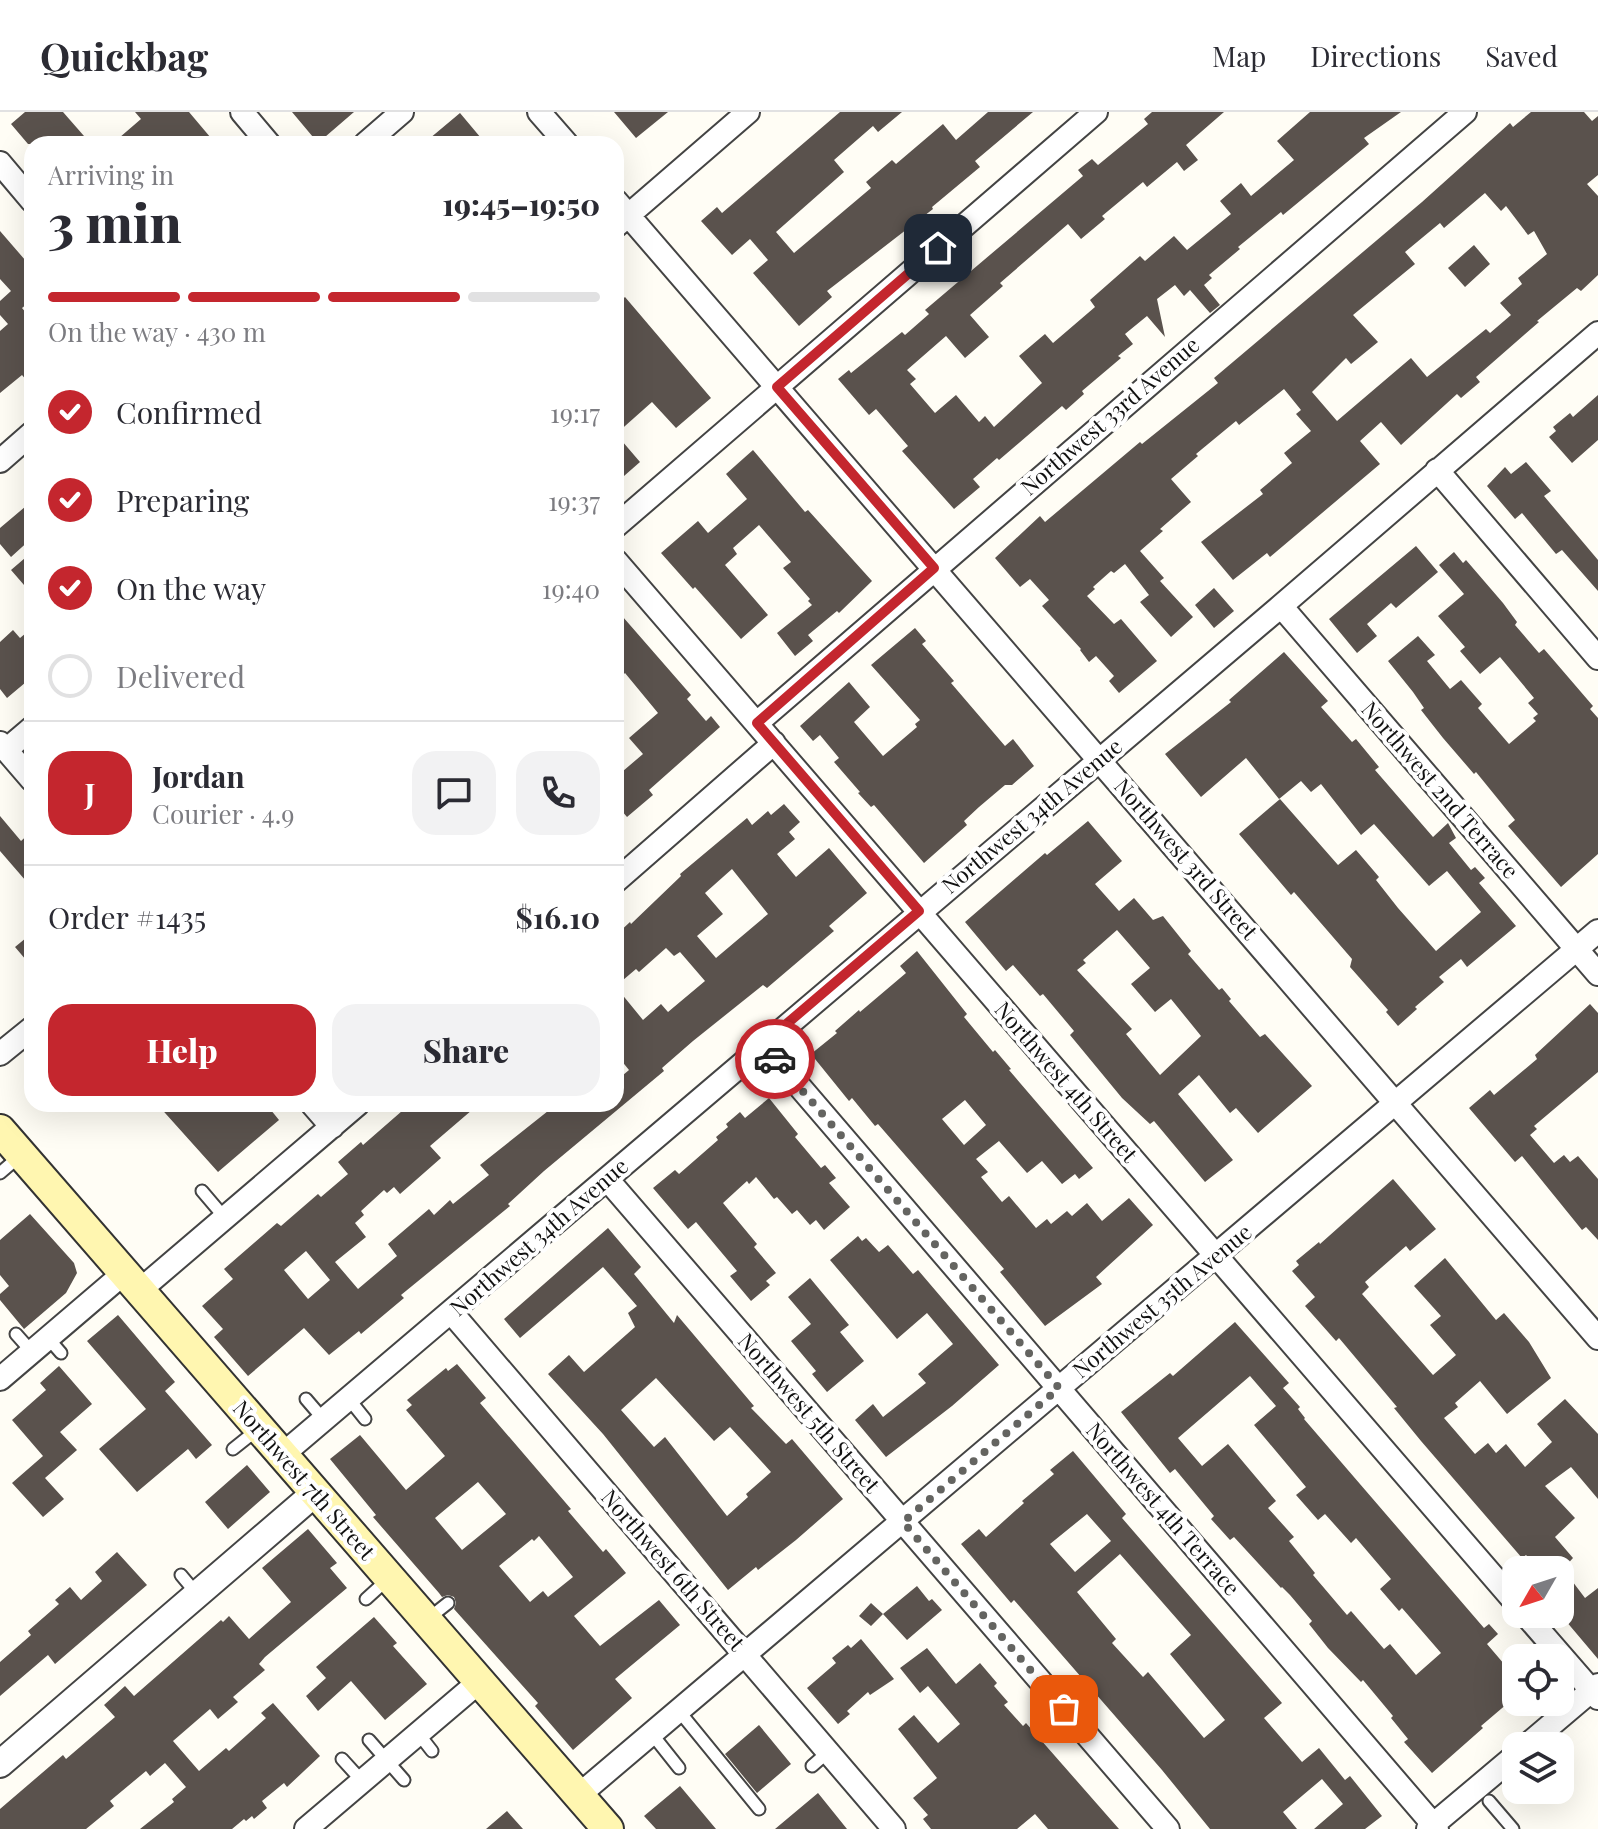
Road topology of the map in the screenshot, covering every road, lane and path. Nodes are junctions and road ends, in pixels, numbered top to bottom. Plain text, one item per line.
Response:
1 (242, 112) edge
2 (402, 112) edge
3 (539, 112) edge
4 (748, 112) edge
5 (1096, 112) edge
6 (1465, 112) edge
7 (262, 136) edge
8 (374, 136) edge
9 (560, 136) edge
10 (0, 163) edge
11 (24, 192) edge
12 (624, 211) edge
13 (624, 218) edge
14 (1597, 336) edge
15 (777, 387) junction
16 (24, 440) edge
17 (0, 461) edge
18 (1437, 470) junction
19 (624, 519) edge
20 (934, 568) junction
21 (624, 570) edge
22 (1281, 606) junction
23 (1598, 658) edge
24 (757, 723) junction
25 (24, 733) edge
26 (774, 743) junction
27 (3, 746) edge
28 (1100, 758) junction
29 (24, 771) edge
30 (624, 874) edge
31 (919, 911) junction
32 (1598, 931) edge
33 (1577, 949) junction
34 (1598, 974) edge
35 (24, 1034) edge
36 (763, 1044) junction
37 (0, 1054) edge
38 (1395, 1101) junction
39 (319, 1112) edge
40 (349, 1112) edge
41 (332, 1127) junction
42 (0, 1130) edge
43 (11, 1164) edge
44 (607, 1179) junction
45 (202, 1191) dead end
46 (225, 1218) junction
47 (1217, 1255) junction
48 (131, 1282) junction
49 (451, 1312) junction
50 (16, 1334) dead end
51 (1598, 1338) edge
52 (47, 1348) junction
53 (0, 1379) edge
54 (1059, 1388) junction
55 (306, 1399) dead end
56 (349, 1399) junction
57 (365, 1419) dead end
58 (324, 1420) junction
59 (259, 1428) junction
60 (233, 1449) dead end
61 (282, 1455) junction
62 (315, 1493) junction
63 (903, 1522) junction
64 (389, 1579) junction
65 (1502, 1587) edge
66 (366, 1599) dead end
67 (1538, 1628) edge
68 (746, 1655) junction
69 (480, 1681) junction
70 (1596, 1691) edge
71 (679, 1711) junction
72 (1544, 1732) edge
73 (652, 1734) junction
74 (369, 1740) dead end
75 (342, 1759) dead end
76 (387, 1760) junction
77 (0, 1764) edge
78 (1502, 1767) edge
79 (679, 1768) dead end
80 (404, 1780) dead end
81 (362, 1781) junction
82 (579, 1795) junction
83 (1489, 1801) dead end
84 (759, 1809) dead end
85 (1433, 1828) edge
86 (306, 1829) edge
87 (608, 1829) edge
88 (894, 1829) edge
89 (1168, 1829) edge
90 (1513, 1829) edge

1 - 7 street
2 - 8 street
3 - 9 street
4 - 12 street
5 - 15 street
6 - 20 street, Northwest 33rd Avenue
10 - 11 street
13 - 15 street, Northwest 3rd Street
14 - 18 street, Northwest 34th Avenue
15 - 19 street
15 - 20 street, Northwest 3rd Street
16 - 17 street
18 - 22 street, Northwest 34th Avenue
18 - 23 street
20 - 24 street, Northwest 33rd Avenue
20 - 28 street, Northwest 3rd Street
21 - 24 street, Northwest 4th Street
22 - 28 street, Northwest 34th Avenue
22 - 33 street, Northwest 2nd Terrace
24 - 26 street, Northwest 4th Street
25 - 27 street
26 - 30 street
26 - 31 street, Northwest 4th Street
27 - 29 street
28 - 31 street, Northwest 34th Avenue
28 - 38 street, Northwest 3rd Street
31 - 36 street, Northwest 34th Avenue
31 - 47 street, Northwest 4th Street
32 - 33 street, Northwest 35th Avenue
33 - 34 street, Northwest 2nd Terrace
33 - 38 street, Northwest 35th Avenue
35 - 37 street
36 - 44 street, Northwest 34th Avenue
36 - 54 street, Northwest 4th Terrace
38 - 47 street, Northwest 35th Avenue
38 - 51 street, Northwest 3rd Street
39 - 41 street
40 - 41 street
41 - 46 street
42 - 43 main road, Northwest 7th Street
43 - 48 main road, Northwest 7th Street
44 - 49 street, Northwest 34th Avenue
44 - 63 street, Northwest 5th Street
45 - 46 lane
46 - 48 street
47 - 54 street, Northwest 35th Avenue
47 - 65 street, Northwest 4th Street
48 - 52 street
48 - 59 main road, Northwest 7th Street
49 - 56 street, Northwest 34th Avenue
49 - 68 street, Northwest 6th Street
50 - 52 lane
52 - 53 street
54 - 63 street, Northwest 35th Avenue
54 - 85 street, Northwest 4th Terrace
55 - 58 lane
56 - 57 lane
56 - 58 street, Northwest 34th Avenue
58 - 61 street, Northwest 34th Avenue
59 - 60 lane
59 - 61 main road, Northwest 7th Street
61 - 62 main road, Northwest 7th Street
62 - 64 main road, Northwest 7th Street
62 - 77 street
63 - 68 street, Northwest 35th Avenue
63 - 89 street, Northwest 5th Street
64 - 66 lane
64 - 69 main road, Northwest 7th Street
67 - 70 street
68 - 71 street, Northwest 35th Avenue
68 - 88 street, Northwest 6th Street
69 - 76 street
69 - 82 main road, Northwest 7th Street
70 - 72 street
71 - 73 street, Northwest 35th Avenue
71 - 84 lane
73 - 79 lane
73 - 82 street, Northwest 35th Avenue
74 - 76 lane
75 - 81 lane
76 - 80 lane
76 - 81 street
78 - 85 street
81 - 86 street
82 - 87 main road, Northwest 7th Street
83 - 90 lane

